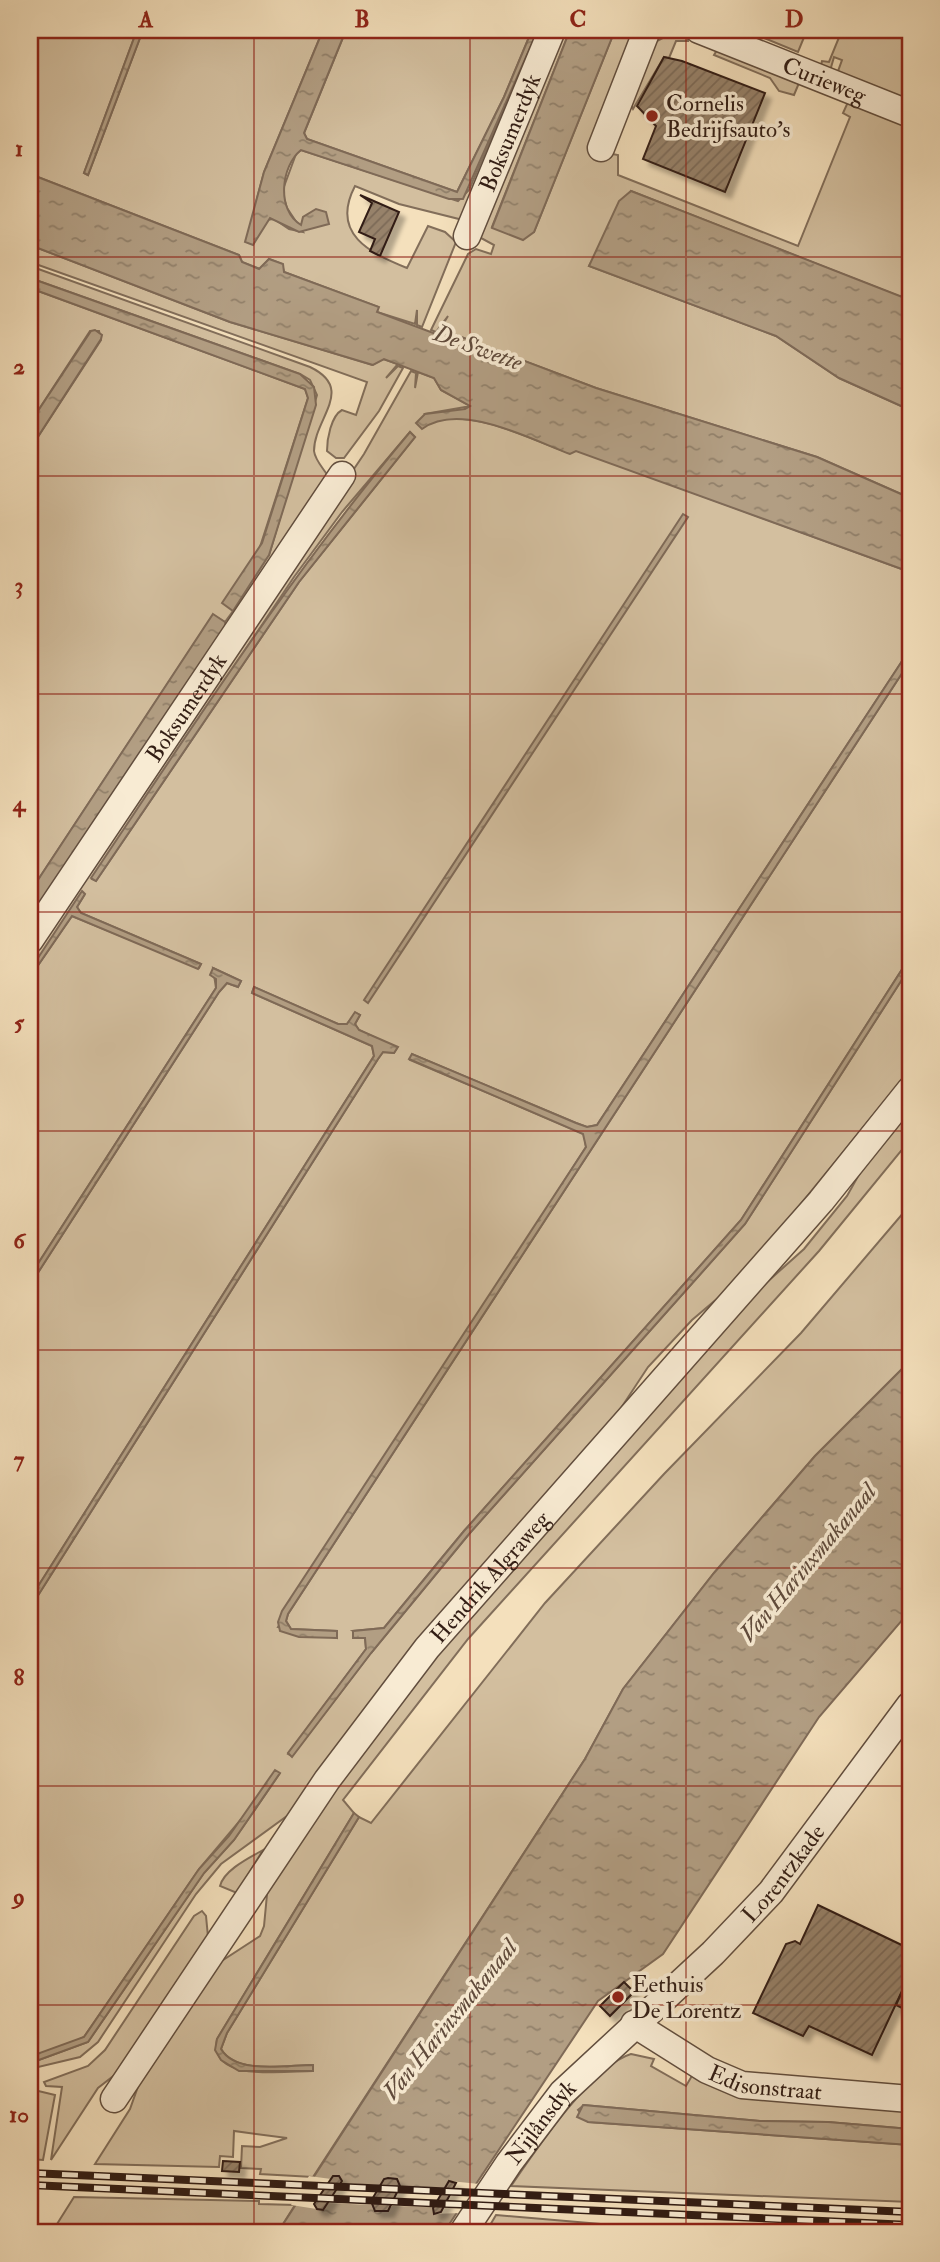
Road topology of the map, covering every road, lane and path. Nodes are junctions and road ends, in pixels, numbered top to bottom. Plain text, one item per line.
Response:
1 (552, 30) edge
2 (647, 30) edge
3 (699, 30) edge
4 (910, 114) edge
5 (601, 148) dead end
6 (467, 236) dead end
7 (342, 475) dead end
8 (30, 940) edge
9 (910, 1090) edge
10 (910, 1705) edge
11 (634, 2024) junction
12 (114, 2099) dead end
13 (910, 2099) edge
14 (463, 2232) edge

1 - 6 street, Boksumerdyk
2 - 5 street
3 - 4 street, Curieweg
7 - 8 street, Boksumerdyk
9 - 12 street, Hendrik Algraweg
10 - 11 street, Lorentzkade
11 - 13 street, Edisonstraat
11 - 14 street, Nijlânsdyk

